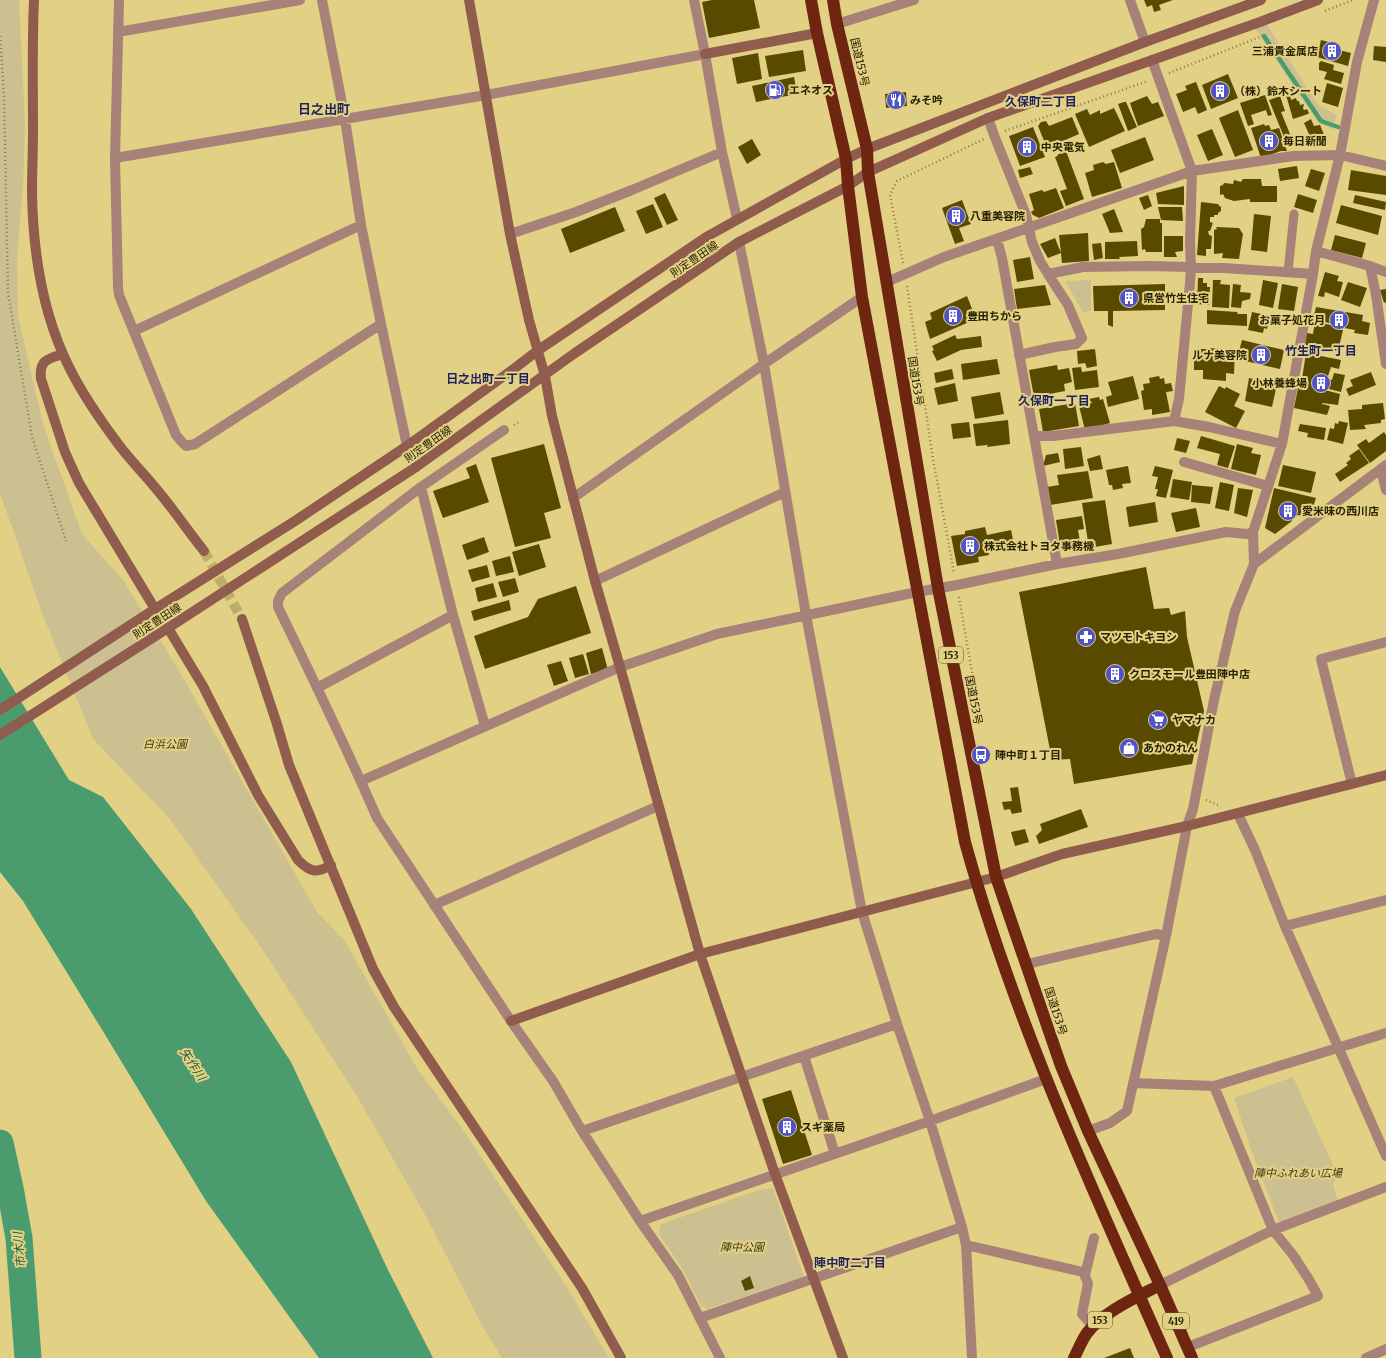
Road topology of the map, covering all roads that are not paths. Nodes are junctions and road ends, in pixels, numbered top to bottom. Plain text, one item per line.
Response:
1 (34, 0) edge
2 (119, 0) edge
3 (300, 0) edge
4 (322, 0) edge
5 (469, 0) edge
6 (694, 0) edge
7 (811, 0) edge
8 (833, 0) edge
9 (914, 0) edge
10 (1130, 0) edge
11 (1261, 0) edge
12 (1318, 0) edge
13 (1374, 0) edge
14 (837, 24) junction
15 (118, 32) junction
16 (817, 33) junction
17 (1145, 42) junction
18 (705, 54) junction
19 (1152, 60) junction
20 (486, 96) junction
21 (988, 118) junction
22 (345, 119) junction
23 (867, 149) junction
24 (722, 152) junction
25 (1340, 155) junction
26 (115, 158) junction
27 (846, 159) junction
28 (1386, 166) edge
29 (1192, 171) junction
30 (868, 172) junction
31 (848, 186) junction
32 (1294, 214) dead end
33 (737, 219) junction
34 (361, 225) junction
35 (1029, 228) junction
36 (510, 234) junction
37 (997, 240) junction
38 (740, 242) junction
39 (1316, 251) junction
40 (1370, 266) junction
41 (1191, 268) junction
42 (1288, 272) junction
43 (1386, 272) edge
44 (1048, 274) junction
45 (1313, 274) junction
46 (887, 282) junction
47 (862, 297) junction
48 (381, 324) junction
49 (134, 332) junction
50 (537, 351) junction
51 (63, 354) junction
52 (1019, 355) junction
53 (764, 364) junction
54 (1386, 364) edge
55 (545, 376) junction
56 (1174, 421) junction
57 (504, 430) dead end
58 (1034, 436) junction
59 (1282, 444) junction
60 (407, 446) junction
61 (1184, 462) dead end
62 (1383, 468) edge
63 (1268, 486) junction
64 (421, 487) junction
65 (1386, 490) edge
66 (785, 492) junction
67 (573, 498) junction
68 (1253, 532) junction
69 (204, 551) tunnel mouth
70 (1057, 564) junction
71 (1254, 564) junction
72 (595, 581) junction
73 (938, 588) junction
74 (917, 592) junction
75 (155, 609) junction
76 (453, 615) junction
77 (806, 615) junction
78 (242, 619) tunnel mouth
79 (168, 628) junction
80 (1386, 642) edge
81 (620, 667) junction
82 (318, 688) junction
83 (0, 710) edge
84 (485, 726) junction
85 (0, 735) edge
86 (1386, 775) edge
87 (361, 781) junction
88 (1352, 784) junction
89 (658, 806) junction
90 (1238, 814) junction
91 (1187, 826) junction
92 (331, 865) junction
93 (996, 877) junction
94 (976, 881) junction
95 (1386, 900) edge
96 (434, 905) junction
97 (862, 912) junction
98 (1285, 926) junction
99 (1166, 936) junction
100 (700, 954) junction
101 (1027, 964) junction
102 (511, 1021) junction
103 (897, 1024) junction
104 (1386, 1032) edge
105 (1339, 1048) junction
106 (804, 1056) junction
107 (742, 1077) junction
108 (1046, 1079) junction
109 (1133, 1083) junction
110 (1214, 1086) junction
111 (930, 1121) junction
112 (582, 1131) junction
113 (1088, 1131) junction
114 (835, 1154) junction
115 (1386, 1156) edge
116 (775, 1174) junction
117 (1386, 1187) edge
118 (640, 1221) junction
119 (962, 1227) junction
120 (1273, 1230) junction
121 (1094, 1238) dead end
122 (966, 1245) junction
123 (1085, 1275) junction
124 (813, 1279) junction
125 (1160, 1285) junction
126 (1139, 1296) junction
127 (700, 1318) junction
128 (1093, 1326) junction
129 (1386, 1349) edge
130 (1190, 1353) edge
131 (621, 1358) edge
132 (720, 1358) edge
133 (843, 1358) edge
134 (972, 1358) edge
135 (1074, 1358) edge
136 (1167, 1358) edge
137 (1366, 1358) edge

1 - 51 street
2 - 15 street
3 - 15 street
4 - 22 street
5 - 20 street
6 - 18 street
7 - 16 highway, 153
8 - 14 highway, 国道153号 / 153
9 - 14 street
10 - 17 street
11 - 17 street, 則定豊田線
12 - 19 street, 則定豊田線
13 - 25 street
14 - 23 highway, 国道153号 / 153
15 - 26 street
16 - 18 street
16 - 27 highway, 153
17 - 23 street, 則定豊田線
18 - 20 street
18 - 24 street
19 - 21 street, 則定豊田線
19 - 29 street
20 - 22 street
20 - 36 street
21 - 30 street, 則定豊田線
21 - 35 street
22 - 26 street
22 - 34 street
23 - 27 street, 則定豊田線
23 - 30 highway, 国道153号 / 153
24 - 33 street
24 - 36 street
25 - 28 street
25 - 29 street
25 - 39 street
26 - 49 street
27 - 31 highway, 153
27 - 33 street, 則定豊田線
29 - 35 street
29 - 41 street
30 - 31 street, 則定豊田線
30 - 46 highway, 国道153号 / 153
31 - 38 street, 則定豊田線
31 - 47 highway, 153
32 - 42 lane
33 - 50 street, 則定豊田線
34 - 48 street
34 - 49 street
35 - 37 street
35 - 44 street
36 - 50 street
37 - 46 street
37 - 52 street
38 - 53 street
38 - 55 street, 則定豊田線
39 - 40 street
39 - 45 street
40 - 43 street
40 - 54 street
41 - 42 street
41 - 44 street
41 - 56 street
42 - 45 street
44 - 52 street
45 - 59 street
46 - 73 highway, 国道153号 / 153
47 - 53 street
47 - 74 highway, 153
48 - 49 street
48 - 60 street
50 - 55 street
50 - 60 street, 則定豊田線
51 - 69 street
51 - 75 street
52 - 58 street
53 - 66 street
53 - 67 street
55 - 67 street
55 - 79 street, 則定豊田線, bridge
56 - 58 street
56 - 59 street
57 - 64 street
58 - 70 street
59 - 63 street
60 - 75 street, 則定豊田線, bridge
61 - 63 street
62 - 65 street
62 - 71 street
63 - 68 street
64 - 76 street
64 - 82 street
66 - 72 street
66 - 77 street
67 - 72 street
68 - 70 street
68 - 71 street
70 - 73 street
71 - 91 street
72 - 81 street
73 - 74 street
73 - 93 highway, 国道153号 / 153
74 - 77 street
74 - 94 highway, 153
75 - 83 street, 則定豊田線
76 - 82 street
76 - 84 street
77 - 81 street
77 - 97 street
78 - 92 street
79 - 85 street, 則定豊田線
79 - 92 street
80 - 88 street
81 - 84 street
81 - 89 street
82 - 87 street
84 - 87 street
86 - 88 street
87 - 96 street
88 - 90 street
89 - 96 street
89 - 100 street
90 - 91 street
90 - 98 street
91 - 93 street
91 - 99 street
92 - 131 street
93 - 94 street
93 - 101 highway, 国道153号 / 153
94 - 97 street
94 - 108 highway, 153
95 - 98 street
96 - 102 street
97 - 100 street
97 - 103 street
98 - 105 street
99 - 101 street
99 - 109 street
100 - 102 street
100 - 107 street
101 - 113 highway, 国道153号 / 153
102 - 112 street
103 - 106 street
103 - 111 street
104 - 105 street
105 - 110 street
105 - 115 street
106 - 107 street
106 - 114 street
107 - 112 street
107 - 116 street
108 - 111 street
108 - 126 highway, 153
109 - 110 street
109 - 113 street
110 - 120 street
111 - 114 street
111 - 119 street
112 - 118 street
113 - 125 highway, 国道153号 / 153
114 - 116 street
116 - 118 street
116 - 124 street
117 - 120 street
118 - 127 street
119 - 122 street
119 - 124 street
120 - 125 street
120 - 130 street
121 - 123 street
122 - 123 street
122 - 134 street
123 - 128 street
124 - 127 street
124 - 133 street
125 - 126 highway, 153
125 - 130 highway, 419
126 - 128 highway, 153
126 - 136 highway, 419
127 - 132 street
128 - 135 highway, 153
129 - 137 street

